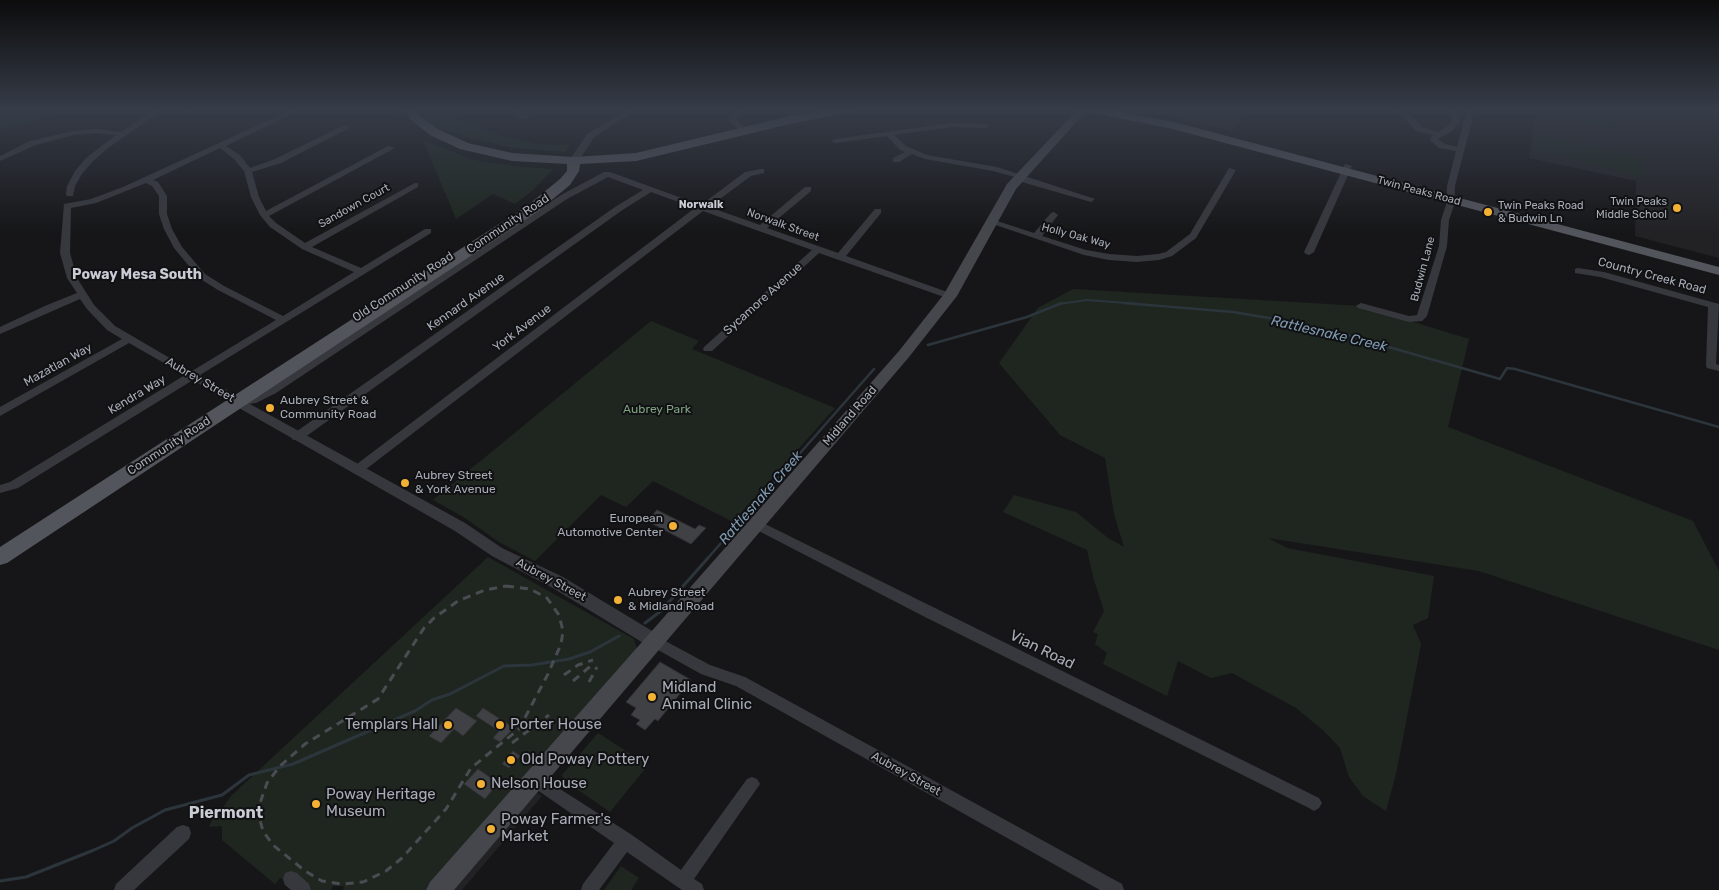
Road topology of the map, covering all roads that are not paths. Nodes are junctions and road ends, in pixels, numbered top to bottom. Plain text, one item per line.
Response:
1 (1460, 150) edge
2 (17, 151) edge
3 (100, 151) edge
4 (208, 151) edge
5 (228, 151) edge
6 (299, 151) edge
7 (386, 151) edge
8 (484, 151) edge
9 (581, 151) edge
10 (664, 151) edge
11 (1044, 151) edge
12 (1273, 151) edge
13 (1281, 151) edge
14 (910, 152) joint
15 (0, 159) edge
16 (896, 160) dead end
17 (574, 161) junction
18 (1347, 169) junction
19 (761, 170) dead end
20 (1232, 170) dead end
21 (248, 171) junction
22 (608, 174) joint
23 (1019, 177) junction
24 (146, 179) junction
25 (415, 185) dead end
26 (650, 189) junction
27 (808, 189) dead end
28 (70, 194) dead end
29 (1450, 196) junction
30 (1091, 199) dead end
31 (702, 208) junction
32 (878, 211) dead end
33 (264, 215) junction
34 (1054, 215) dead end
35 (991, 222) junction
36 (761, 229) junction
37 (428, 231) dead end
38 (1036, 237) junction
39 (305, 246) junction
40 (818, 249) junction
41 (1309, 252) dead end
42 (840, 257) junction
43 (1719, 265) edge
44 (1578, 271) dead end
45 (362, 272) junction
46 (1719, 272) edge
47 (80, 295) junction
48 (950, 296) junction
49 (1361, 306) dead end
50 (1716, 306) edge
51 (283, 320) junction
52 (0, 331) edge
53 (129, 340) junction
54 (708, 349) dead end
55 (1715, 367) edge
56 (193, 376) junction
57 (234, 399) junction
58 (0, 412) edge
59 (298, 437) junction
60 (357, 470) junction
61 (0, 489) edge
62 (756, 525) junction
63 (0, 545) edge
64 (0, 557) edge
65 (656, 642) junction
66 (535, 780) junction
67 (752, 784) dead end
68 (1314, 803) dead end
69 (183, 833) dead end
70 (626, 842) junction
71 (690, 886) edge
72 (122, 890) edge
73 (438, 890) edge
74 (589, 890) edge
75 (1116, 890) edge

1 - 29 street, Budwin Lane
2 - 15 street
3 - 28 street
4 - 24 street
5 - 21 street
6 - 21 street
7 - 33 street
8 - 17 main road
9 - 17 street
10 - 17 main road
11 - 23 main road, Midland Road
12 - 18 main road, Twin Peaks Road
13 - 18 main road, Twin Peaks Road
14 - 16 street
14 - 23 street
17 - 57 main road, Community Road
18 - 29 main road, Twin Peaks Road
18 - 41 street
19 - 31 street, York Avenue
20 - 38 street, Holly Oak Way
21 - 33 street
22 - 26 street, Norwalk Street
22 - 57 street, Old Community Road
23 - 30 street
23 - 35 main road, Midland Road
24 - 47 street, Aubrey Street
24 - 51 street
25 - 39 street, Sandown Court
26 - 31 street, Norwalk Street
26 - 59 street, Kennard Avenue
27 - 36 street
29 - 43 main road, Twin Peaks Road
29 - 46 main road, Twin Peaks Road
29 - 49 street, Budwin Lane
31 - 36 street, Norwalk Street
31 - 60 street, York Avenue
32 - 42 street
33 - 39 street
34 - 38 street
35 - 38 street, Holly Oak Way
35 - 48 main road, Midland Road
36 - 40 street, Norwalk Street
37 - 45 street, Kendra Way
39 - 45 street
40 - 42 street, Norwalk Street
40 - 54 street, Sycamore Avenue
42 - 48 street, Norwalk Street
44 - 50 street, Country Creek Road
45 - 51 street, Kendra Way
47 - 52 street
47 - 53 street, Aubrey Street
48 - 62 main road, Midland Road
50 - 55 street
51 - 56 street, Kendra Way
53 - 56 street, Aubrey Street
53 - 58 street, Mazatlan Way
56 - 57 street, Aubrey Street
56 - 61 street, Kendra Way
57 - 59 street, Aubrey Street
57 - 63 main road, Community Road
57 - 64 main road, Community Road
59 - 60 street, Aubrey Street
60 - 65 street, Aubrey Street
62 - 65 main road, Midland Road
62 - 68 street, Vian Road
65 - 66 main road, Midland Road
65 - 75 street, Aubrey Street
66 - 70 street
66 - 73 main road, Midland Road
67 - 71 street
69 - 72 street
70 - 71 street
70 - 74 street

